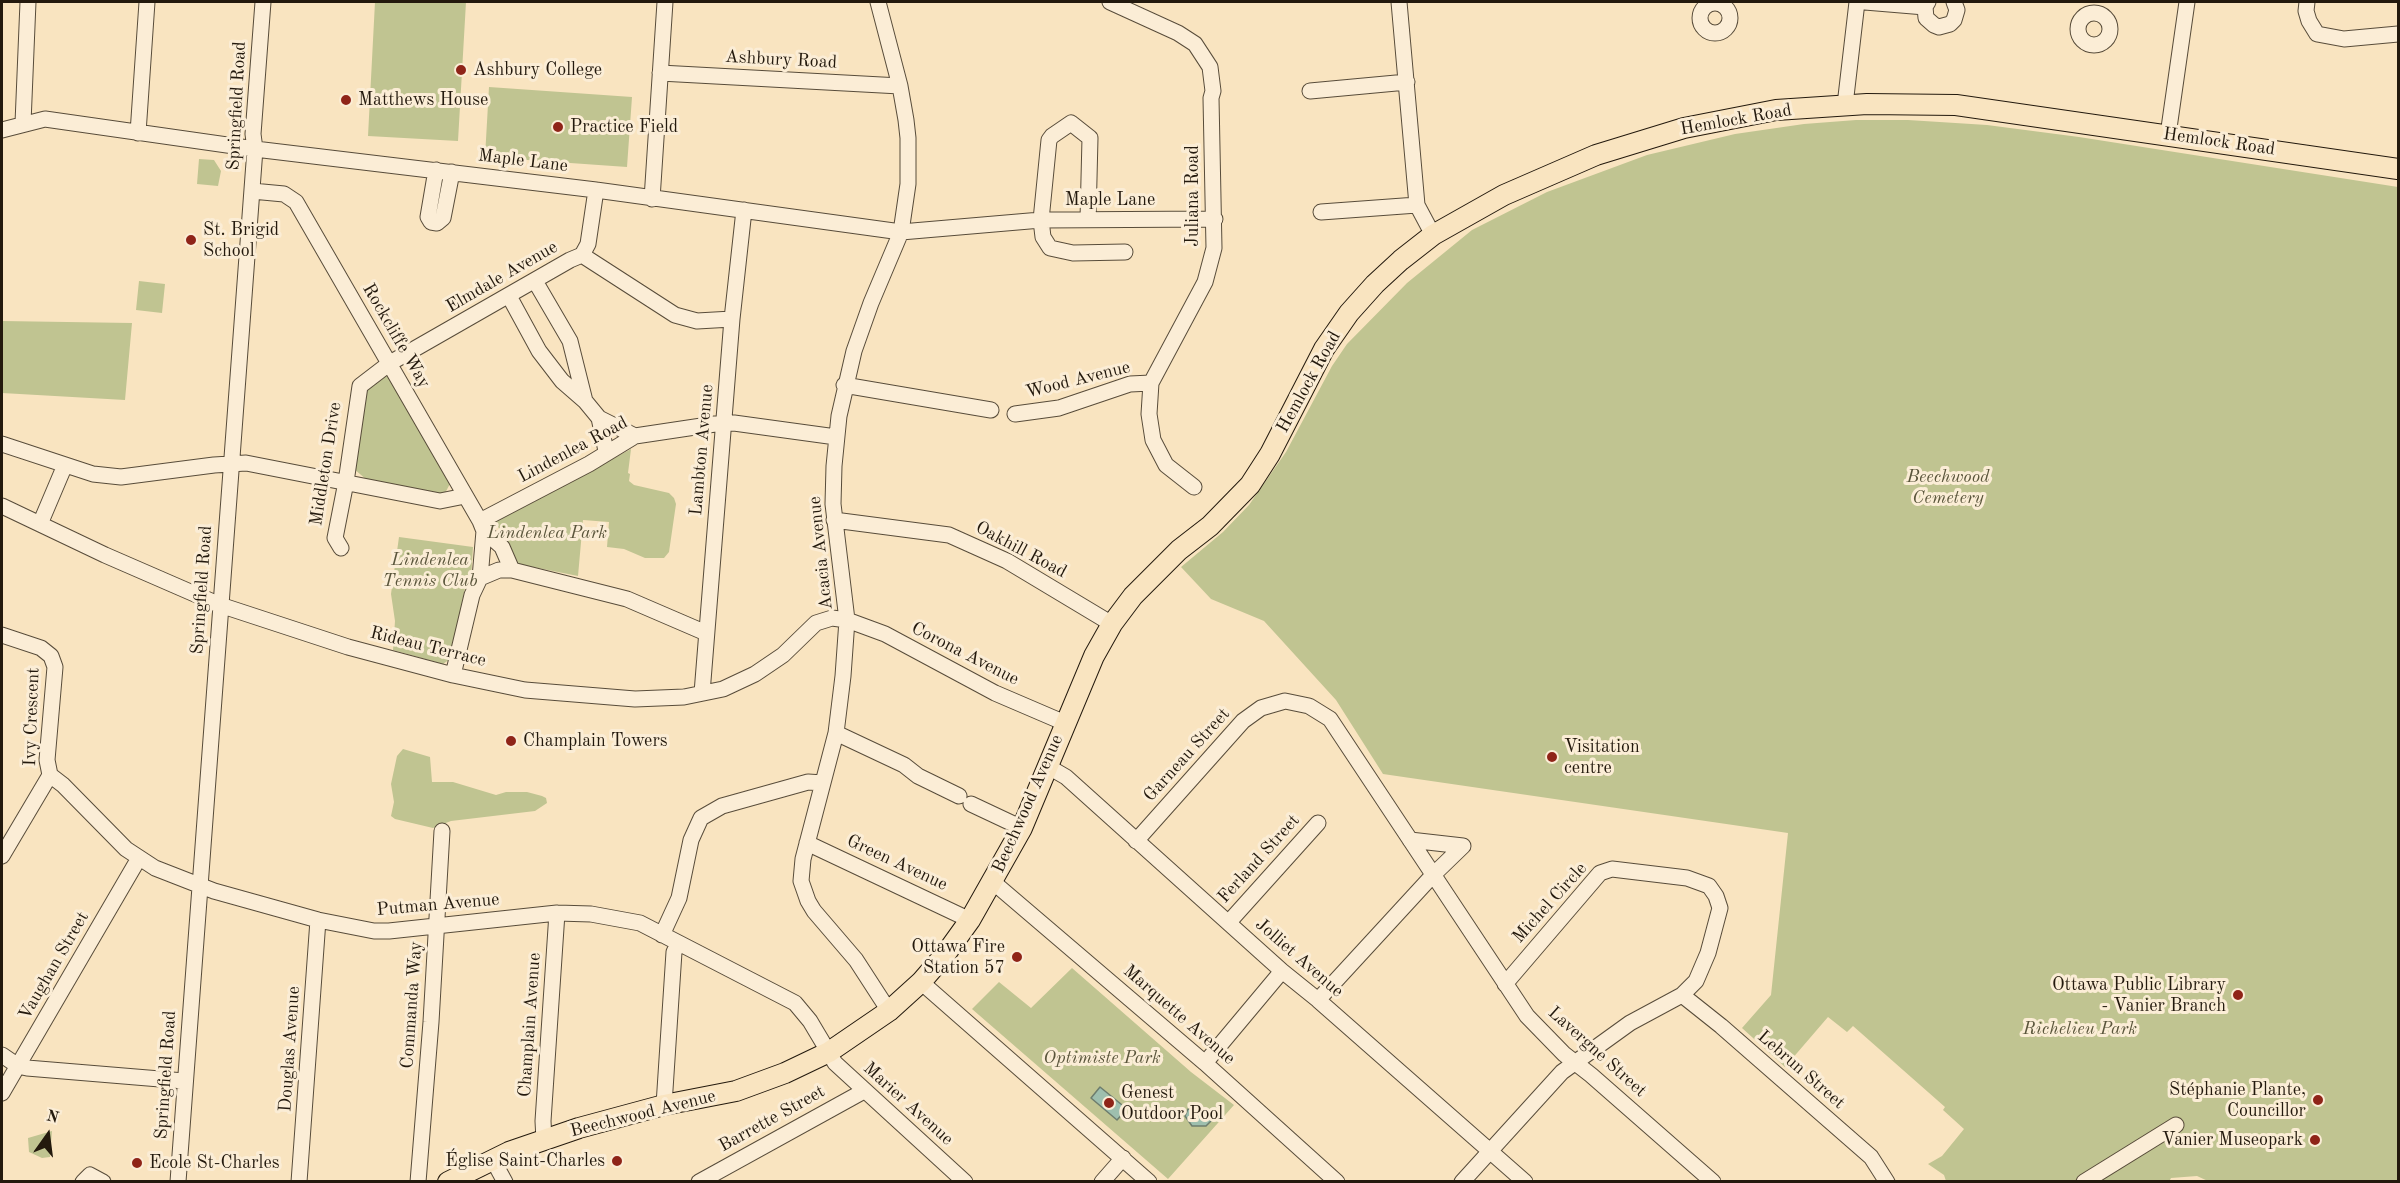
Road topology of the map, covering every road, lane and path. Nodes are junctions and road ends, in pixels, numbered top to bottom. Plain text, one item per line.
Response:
1 (28, 2) edge
2 (147, 2) edge
3 (263, 2) edge
4 (665, 2) edge
5 (878, 2) edge
6 (1110, 2) edge
7 (1399, 2) edge
8 (1857, 2) edge
9 (1865, 2) edge
10 (1953, 2) edge
11 (2187, 2) edge
12 (2307, 2) edge
13 (1927, 4) edge
14 (2398, 34) edge
15 (660, 73) junction
16 (1407, 82) junction
17 (900, 86) junction
18 (1310, 91) dead end
19 (1845, 105) junction
20 (23, 123) junction
21 (2, 130) edge
22 (138, 134) junction
23 (2168, 135) junction
24 (255, 149) junction
25 (2398, 169) edge
26 (436, 170) junction
27 (452, 172) junction
28 (596, 190) junction
29 (252, 191) junction
30 (652, 199) junction
31 (1417, 205) junction
32 (744, 210) junction
33 (1321, 212) dead end
34 (1088, 219) junction
35 (1215, 219) junction
36 (1041, 220) junction
37 (901, 232) junction
38 (1433, 235) junction
39 (1125, 252) dead end
40 (582, 255) junction
41 (536, 281) junction
42 (509, 296) junction
43 (732, 319) junction
44 (390, 363) junction
45 (1151, 383) junction
46 (844, 385) junction
47 (585, 401) junction
48 (991, 410) dead end
49 (1016, 414) dead end
50 (599, 418) junction
51 (723, 424) junction
52 (635, 436) junction
53 (836, 437) junction
54 (2, 444) edge
55 (606, 452) junction
56 (65, 465) junction
57 (232, 465) junction
58 (346, 482) junction
59 (1194, 487) dead end
60 (465, 496) junction
61 (1232, 505) joint
62 (2, 506) edge
63 (834, 520) junction
64 (40, 524) junction
65 (482, 526) junction
66 (341, 548) dead end
67 (512, 570) junction
68 (480, 578) junction
69 (220, 605) junction
70 (847, 620) junction
71 (1112, 624) junction
72 (706, 633) junction
73 (2, 635) edge
74 (453, 675) junction
75 (702, 693) junction
76 (1309, 706) joint
77 (1065, 723) junction
78 (836, 734) junction
79 (1047, 766) junction
80 (50, 775) junction
81 (823, 783) junction
82 (1318, 823) dead end
83 (1022, 828) junction
84 (442, 831) dead end
85 (1410, 840) junction
86 (1136, 841) junction
87 (807, 843) junction
88 (2, 856) edge
89 (139, 858) junction
90 (1433, 875) junction
91 (993, 882) junction
92 (199, 884) junction
93 (557, 913) junction
94 (318, 920) junction
95 (970, 920) junction
96 (1229, 922) junction
97 (437, 927) junction
98 (662, 935) junction
99 (678, 944) junction
100 (1282, 971) junction
101 (921, 982) junction
102 (1505, 984) junction
103 (1682, 995) junction
104 (1318, 1000) junction
105 (889, 1011) junction
106 (829, 1052) junction
107 (2, 1055) edge
108 (1205, 1063) junction
109 (1577, 1063) junction
110 (18, 1066) junction
111 (184, 1081) junction
112 (864, 1091) junction
113 (2, 1093) edge
114 (664, 1105) junction
115 (2176, 1125) dead end
116 (544, 1140) junction
117 (1489, 1151) junction
118 (1123, 1158) junction
119 (493, 1160) junction
120 (958, 1180) edge
121 (83, 1182) edge
122 (103, 1182) edge
123 (178, 1182) edge
124 (299, 1182) edge
125 (418, 1182) edge
126 (448, 1182) edge
127 (505, 1182) edge
128 (699, 1182) edge
129 (1102, 1182) edge
130 (1149, 1182) edge
131 (1337, 1182) edge
132 (1462, 1182) edge
133 (1525, 1182) edge
134 (1713, 1182) edge
135 (1887, 1182) edge
136 (2084, 1182) edge

1 - 20 street
2 - 22 street
3 - 24 street, Springfield Road
4 - 15 street
5 - 17 street, Acacia Avenue
6 - 35 street, Juliana Road
7 - 16 street
8 - 19 street
9 - 13 street
10 - 13 street
11 - 23 street
12 - 14 street
15 - 17 street, Ashbury Road
15 - 30 street
16 - 18 street
16 - 31 street
17 - 37 street, Acacia Avenue
19 - 23 main road, Hemlock Road
19 - 38 main road, Hemlock Road
20 - 21 street, Maple Lane
20 - 22 street, Maple Lane
22 - 24 street, Maple Lane
23 - 25 main road, Hemlock Road
24 - 26 street, Maple Lane
24 - 29 street, Springfield Road
26 - 27 street, Maple Lane
26 - 27 street
27 - 28 street, Maple Lane
28 - 30 street, Maple Lane
28 - 40 street
29 - 44 street, Rockcliffe Way
29 - 57 street, Springfield Road
30 - 32 street, Maple Lane
31 - 33 street
31 - 38 street
32 - 37 street, Maple Lane
32 - 43 street, Lambton Avenue
34 - 35 street, Maple Lane
34 - 36 street, Maple Lane
34 - 36 street
35 - 45 street, Juliana Road
36 - 37 street, Maple Lane
36 - 39 street, Maple Lane
37 - 46 street, Acacia Avenue
38 - 61 main road, Hemlock Road
40 - 41 street, Elmdale Avenue
40 - 43 street, Elmdale Avenue
41 - 42 street, Elmdale Avenue
41 - 47 street
42 - 44 street, Elmdale Avenue
42 - 47 street
43 - 51 street, Lambton Avenue
44 - 58 street, Middleton Drive
44 - 60 street, Rockcliffe Way
45 - 49 street, Wood Avenue
45 - 59 street, Juliana Road
46 - 48 street
46 - 53 street, Acacia Avenue
47 - 50 street
50 - 52 street
50 - 55 street
51 - 52 street, Lindenlea Road
51 - 53 street, Lindenlea Road
51 - 72 street, Lambton Avenue
52 - 55 street, Lindenlea Road
53 - 63 street, Acacia Avenue
54 - 56 street
55 - 65 street, Lindenlea Road
56 - 57 street
56 - 64 street
57 - 58 street
57 - 69 street, Springfield Road
58 - 60 street
58 - 66 street, Middleton Drive
60 - 65 street, Rockcliffe Way
61 - 71 main road, Beechwood Avenue
62 - 64 street, Rideau Terrace
63 - 70 street, Acacia Avenue
63 - 71 street, Oakhill Road
64 - 69 street, Rideau Terrace
65 - 67 street, Rockcliffe Way
65 - 68 street
67 - 68 street
67 - 72 street
68 - 74 street
69 - 74 street, Rideau Terrace
69 - 92 street, Springfield Road
70 - 75 street, Rideau Terrace
70 - 77 street, Corona Avenue
70 - 78 street, Acacia Avenue
71 - 77 main road, Beechwood Avenue
72 - 75 street, Lambton Avenue
73 - 80 street, Ivy Crescent
74 - 75 street, Rideau Terrace
76 - 85 street, Lavergne Street
76 - 86 street, Garneau Street
77 - 79 main road, Beechwood Avenue
78 - 81 street, Acacia Avenue
78 - 83 street
79 - 83 main road, Beechwood Avenue
79 - 86 street, Jolliet Avenue
80 - 88 street, Ivy Crescent
80 - 89 street, Putman Avenue
81 - 87 street, Acacia Avenue
81 - 98 street
82 - 96 street, Ferland Street
83 - 91 main road, Beechwood Avenue
84 - 97 street, Commanda Way
85 - 90 street, Lavergne Street
85 - 90 street
86 - 96 street, Jolliet Avenue
87 - 95 street, Green Avenue
87 - 105 street, Acacia Avenue
89 - 92 street, Putman Avenue
89 - 110 street, Vaughan Street
90 - 102 street, Lavergne Street
90 - 104 street
91 - 95 main road, Beechwood Avenue
91 - 108 street, Marquette Avenue
92 - 94 street, Putman Avenue
92 - 111 street, Springfield Road
93 - 97 street, Putman Avenue
93 - 98 street, Putman Avenue
93 - 116 street, Champlain Avenue
94 - 97 street, Putman Avenue
94 - 124 street, Douglas Avenue
95 - 101 main road, Beechwood Avenue
96 - 100 street, Jolliet Avenue
97 - 125 street, Commanda Way
98 - 99 street, Putman Avenue
99 - 106 street, Putman Avenue
99 - 114 street
100 - 104 street, Jolliet Avenue
100 - 108 street
101 - 105 main road, Beechwood Avenue
101 - 118 street
102 - 103 street, Michel Circle
102 - 109 street, Lavergne Street
103 - 109 street, Michel Circle
103 - 135 street, Lebrun Street
104 - 117 street, Jolliet Avenue
105 - 106 main road, Beechwood Avenue
106 - 112 street, Marier Avenue
106 - 114 main road, Beechwood Avenue
107 - 110 street
108 - 131 street, Marquette Avenue
109 - 117 street, Michel Circle
109 - 134 street, Lavergne Street
110 - 111 street
110 - 113 street, Vaughan Street
111 - 123 street, Springfield Road
112 - 120 street, Marier Avenue
112 - 128 street, Barrette Street
114 - 116 main road, Beechwood Avenue
115 - 136 street
116 - 119 main road, Beechwood Avenue
117 - 132 street, Michel Circle
117 - 133 street, Jolliet Avenue
118 - 129 street
118 - 130 street
119 - 126 main road, Beechwood Avenue
119 - 127 street
121 - 122 street

